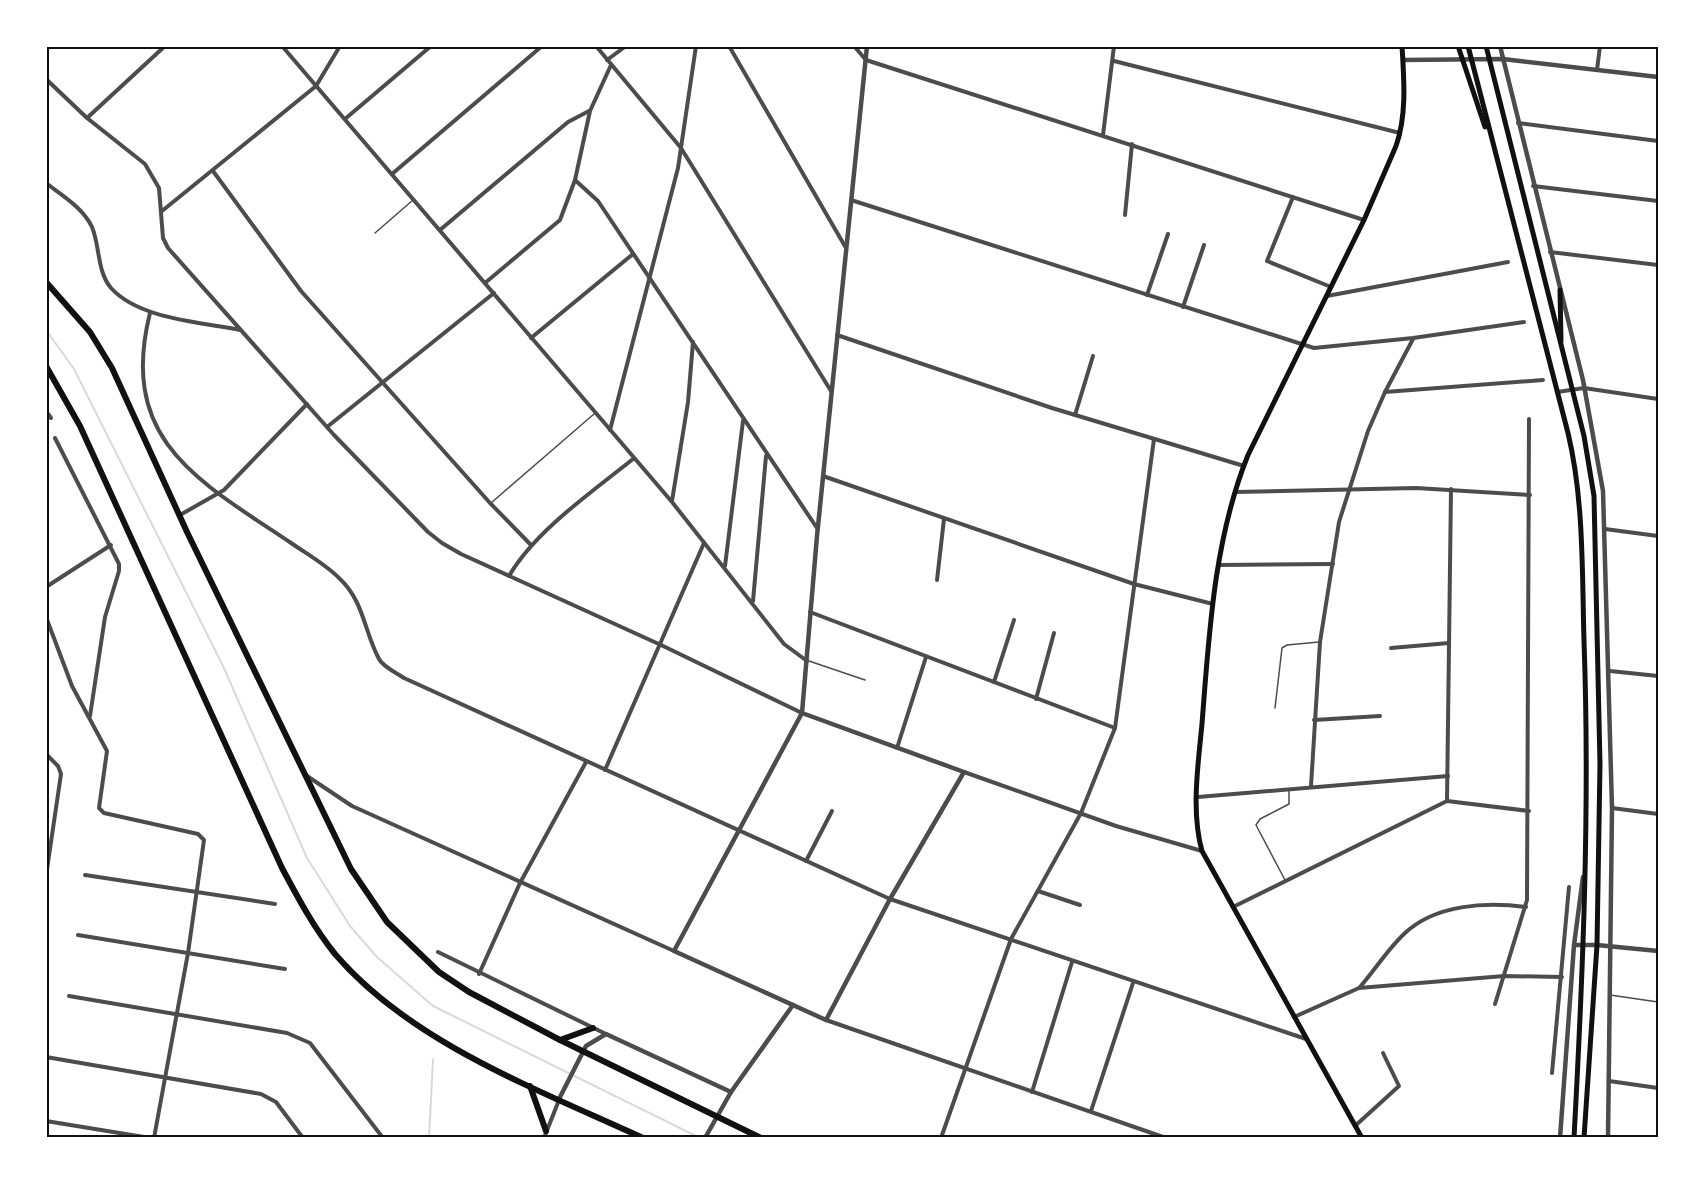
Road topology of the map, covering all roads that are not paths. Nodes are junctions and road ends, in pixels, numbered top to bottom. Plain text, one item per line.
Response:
1 (165, 46) edge
2 (340, 46) edge
3 (431, 46) edge
4 (542, 46) edge
5 (596, 46) edge
6 (626, 46) edge
7 (696, 46) edge
8 (729, 46) edge
9 (854, 46) edge
10 (867, 46) edge
11 (1114, 46) edge
12 (1402, 46) edge
13 (1458, 46) edge
14 (1468, 46) edge
15 (1486, 46) edge
16 (1500, 46) edge
17 (1600, 46) edge
18 (284, 47) edge
19 (1462, 59) junction
20 (1472, 59) junction
21 (1489, 59) junction
22 (1503, 59) junction
23 (607, 60) junction
24 (866, 60) junction
25 (1403, 60) junction
26 (1114, 61) junction
27 (611, 65) junction
28 (1597, 70) junction
29 (1659, 77) edge
30 (46, 79) edge
31 (316, 86) junction
32 (590, 111) junction
33 (87, 118) junction
34 (345, 119) junction
35 (1518, 123) junction
36 (1400, 133) junction
37 (1103, 135) junction
38 (1659, 141) edge
39 (1132, 144) junction
40 (681, 148) junction
41 (1497, 162) junction
42 (213, 171) junction
43 (392, 174) junction
44 (575, 180) junction
45 (46, 183) edge
46 (1533, 186) junction
47 (1293, 197) junction
48 (414, 200) junction
49 (851, 201) junction
50 (1659, 201) edge
51 (162, 211) junction
52 (1125, 215) dead end
53 (1364, 220) junction
54 (440, 230) junction
55 (375, 234) dead end
56 (1168, 234) dead end
57 (1204, 245) dead end
58 (846, 248) junction
59 (1550, 252) junction
60 (633, 254) junction
61 (1508, 261) dead end
62 (1659, 265) edge
63 (651, 279) junction
64 (46, 282) edge
65 (485, 283) junction
66 (1331, 287) junction
67 (1560, 290) junction
68 (494, 293) junction
69 (1147, 295) junction
70 (1327, 296) junction
71 (1183, 307) junction
72 (150, 313) junction
73 (1524, 322) dead end
74 (240, 330) junction
75 (837, 334) junction
76 (531, 338) junction
77 (1413, 338) junction
78 (693, 342) junction
79 (1302, 345) junction
80 (1561, 349) junction
81 (1093, 356) dead end
82 (46, 366) edge
83 (1543, 380) dead end
84 (383, 383) junction
85 (1584, 388) junction
86 (1571, 389) junction
87 (831, 391) junction
88 (1385, 392) junction
89 (1557, 392) junction
90 (1659, 399) edge
91 (307, 404) junction
92 (46, 411) edge
93 (594, 413) junction
94 (1075, 415) junction
95 (51, 418) dead end
96 (1529, 419) dead end
97 (743, 421) junction
98 (327, 427) junction
99 (609, 430) junction
100 (55, 438) dead end
101 (1154, 439) junction
102 (766, 454) junction
103 (633, 459) junction
104 (1244, 466) junction
105 (823, 476) junction
106 (1348, 488) junction
107 (1451, 489) junction
108 (1236, 492) junction
109 (217, 494) junction
110 (1530, 495) junction
111 (672, 502) junction
112 (490, 503) junction
113 (179, 516) junction
114 (944, 519) junction
115 (818, 528) junction
116 (1605, 529) junction
117 (1659, 536) edge
118 (704, 543) junction
119 (111, 545) junction
120 (531, 545) junction
121 (1333, 564) junction
122 (1219, 565) junction
123 (725, 567) junction
124 (509, 576) junction
125 (937, 580) dead end
126 (1134, 584) junction
127 (46, 587) edge
128 (753, 602) junction
129 (1213, 604) junction
130 (810, 612) junction
131 (46, 617) edge
132 (1014, 620) dead end
133 (1054, 633) dead end
134 (1320, 642) junction
135 (1449, 643) junction
136 (661, 645) junction
137 (1390, 648) dead end
138 (926, 657) junction
139 (807, 661) junction
140 (1610, 671) junction
141 (1659, 676) edge
142 (866, 680) dead end
143 (994, 682) junction
144 (1036, 699) junction
145 (1275, 708) dead end
146 (802, 713) junction
147 (90, 716) junction
148 (1380, 716) dead end
149 (1314, 720) junction
150 (1115, 728) junction
151 (897, 749) junction
152 (46, 754) edge
153 (586, 762) junction
154 (605, 770) junction
155 (964, 772) junction
156 (304, 774) junction
157 (1448, 776) junction
158 (1311, 786) junction
159 (1289, 789) junction
160 (1198, 797) junction
161 (1447, 801) junction
162 (1612, 808) junction
163 (832, 811) dead end
164 (1529, 811) junction
165 (1081, 813) junction
166 (1659, 814) edge
167 (739, 831) junction
168 (1202, 851) junction
169 (1586, 854) junction
170 (806, 861) junction
171 (85, 875) dead end
172 (46, 876) edge
173 (1286, 882) junction
174 (520, 883) junction
175 (1569, 888) dead end
176 (1038, 891) junction
177 (197, 894) junction
178 (890, 899) junction
179 (275, 904) dead end
180 (1080, 905) dead end
181 (1233, 907) junction
182 (1526, 907) junction
183 (78, 935) dead end
184 (1011, 939) junction
185 (1585, 944) junction
186 (1574, 945) junction
187 (1597, 945) junction
188 (1608, 945) junction
189 (674, 951) junction
190 (1659, 951) edge
191 (438, 952) dead end
192 (188, 953) junction
193 (1072, 962) junction
194 (285, 969) dead end
195 (479, 974) junction
196 (1504, 976) junction
197 (1562, 977) junction
198 (1133, 983) junction
199 (1359, 988) junction
200 (1609, 995) junction
201 (69, 996) dead end
202 (1659, 1002) edge
203 (1495, 1004) dead end
204 (793, 1005) junction
205 (177, 1014) junction
206 (1294, 1017) junction
207 (826, 1020) junction
208 (593, 1028) junction
209 (606, 1034) junction
210 (1306, 1039) junction
211 (560, 1040) junction
212 (583, 1051) junction
213 (1383, 1053) dead end
214 (46, 1057) edge
215 (964, 1070) junction
216 (1552, 1073) dead end
217 (165, 1076) junction
218 (1609, 1081) junction
219 (530, 1086) junction
220 (1659, 1088) edge
221 (731, 1092) junction
222 (1032, 1092) junction
223 (559, 1099) junction
224 (1091, 1111) junction
225 (716, 1115) junction
226 (46, 1121) edge
227 (1355, 1126) junction
228 (545, 1134) edge
229 (150, 1137) edge
230 (154, 1137) edge
231 (303, 1137) edge
232 (383, 1137) edge
233 (643, 1137) edge
234 (705, 1137) edge
235 (761, 1137) edge
236 (941, 1137) edge
237 (1166, 1137) edge
238 (1362, 1137) edge
239 (1560, 1137) edge
240 (1574, 1137) edge
241 (1584, 1137) edge
242 (1608, 1137) edge

1 - 33 street
2 - 31 street
3 - 34 street
4 - 43 street
5 - 23 street
6 - 23 street
7 - 40 street
8 - 58 street
9 - 24 street
10 - 24 street
11 - 26 street
12 - 25 main road
13 - 19 main road
14 - 20 main road
15 - 21 main road
16 - 22 street
17 - 28 street
18 - 31 street
19 - 20 street
19 - 25 street
19 - 41 main road
20 - 21 street
20 - 41 main road
21 - 22 street
21 - 80 main road
22 - 28 street
22 - 35 street
23 - 27 street
24 - 37 street
24 - 49 street
25 - 36 main road
26 - 36 street
26 - 37 street
27 - 32 street
27 - 40 street
28 - 29 street
30 - 33 street
31 - 34 street
31 - 42 street
32 - 44 street
32 - 54 street
33 - 51 street
34 - 43 street
35 - 38 street
35 - 46 street
36 - 53 main road
37 - 39 street
39 - 47 street
39 - 52 street
40 - 63 street
40 - 87 street
41 - 89 main road
42 - 51 street
42 - 84 street
43 - 48 street
44 - 60 street
44 - 65 street
45 - 72 street
46 - 50 street
46 - 59 street
47 - 53 street
47 - 66 street
48 - 54 street
48 - 55 lane
49 - 58 street
49 - 69 street
51 - 74 street
53 - 66 main road
54 - 65 street
56 - 69 street
57 - 71 street
58 - 75 street
59 - 62 street
59 - 67 street
60 - 63 street
60 - 76 street
61 - 70 street
63 - 78 street
63 - 99 street
64 - 113 highway
65 - 68 street
66 - 70 main road
67 - 80 main road
67 - 85 street
68 - 76 street
68 - 84 street
69 - 71 street
70 - 79 main road
71 - 79 street
72 - 74 street
72 - 109 street
73 - 77 street
74 - 91 street
75 - 87 street
75 - 94 street
76 - 93 street
77 - 79 street
77 - 88 street
78 - 97 street
78 - 111 street
79 - 104 main road
80 - 86 main road
81 - 94 street
82 - 219 highway
83 - 88 street
84 - 98 street
84 - 112 street
85 - 86 street
85 - 90 street
85 - 116 street
86 - 89 street
86 - 187 main road
87 - 105 street
88 - 106 street
89 - 169 main road
91 - 98 street
91 - 109 street
92 - 95 street
93 - 99 street
93 - 112 lane
94 - 101 street
96 - 110 street
97 - 102 street
97 - 123 street
98 - 124 street
99 - 103 street
100 - 119 street
101 - 104 street
101 - 126 street
102 - 115 street
102 - 128 street
103 - 111 street
103 - 120 street
104 - 108 main road
105 - 114 street
105 - 115 street
106 - 107 street
106 - 108 street
106 - 121 street
107 - 110 street
107 - 135 street
108 - 122 main road
109 - 113 street
109 - 153 street
110 - 164 street
111 - 118 street
112 - 120 street
113 - 156 highway
114 - 125 street
114 - 126 street
115 - 130 street
116 - 117 street
116 - 140 street
118 - 123 street
118 - 136 street
119 - 127 street
119 - 147 street
120 - 124 street
121 - 122 street
121 - 134 street
122 - 129 main road
123 - 128 street
124 - 136 street
126 - 129 street
126 - 150 street
128 - 139 street
129 - 160 main road
130 - 138 street
130 - 139 street
131 - 147 street
132 - 143 street
133 - 144 street
134 - 145 lane
134 - 149 street
135 - 137 street
135 - 157 street
136 - 146 street
136 - 154 street
138 - 143 street
138 - 151 street
139 - 142 lane
139 - 146 street
140 - 141 street
140 - 162 street
143 - 144 street
144 - 150 street
146 - 151 street
146 - 167 street
147 - 177 street
148 - 149 street
149 - 158 street
150 - 165 street
151 - 155 street
152 - 172 street
153 - 154 street
153 - 174 street
154 - 167 street
155 - 165 street
155 - 178 street
156 - 174 street
156 - 211 highway
157 - 158 street
157 - 161 street
158 - 159 street
159 - 160 street
159 - 173 lane
160 - 168 main road
161 - 164 street
161 - 173 street
162 - 166 street
162 - 188 street
163 - 170 street
164 - 182 street
165 - 168 street
165 - 176 street
167 - 170 street
167 - 189 street
168 - 181 main road
169 - 185 main road
169 - 186 street
170 - 178 street
171 - 177 street
173 - 181 street
174 - 189 street
174 - 195 street
175 - 197 street
176 - 180 street
176 - 184 street
177 - 179 street
177 - 192 street
178 - 184 street
178 - 207 street
181 - 206 main road
182 - 196 street
182 - 199 street
183 - 192 street
184 - 193 street
184 - 215 street
185 - 186 street
185 - 187 street
185 - 240 main road
186 - 239 street
187 - 188 street
187 - 241 main road
188 - 190 street
188 - 200 street
189 - 204 street
191 - 195 street
192 - 194 street
192 - 205 street
193 - 198 street
193 - 222 street
195 - 208 street
196 - 197 street
196 - 199 street
196 - 203 street
197 - 216 street
198 - 210 street
198 - 224 street
199 - 206 street
200 - 202 lane
200 - 218 street
201 - 205 street
204 - 207 street
204 - 221 street
205 - 217 street
205 - 232 street
206 - 210 main road
207 - 215 street
208 - 209 street
208 - 211 highway
209 - 212 street
209 - 221 street
210 - 227 main road
211 - 212 highway
212 - 223 street
212 - 225 highway
213 - 227 street
214 - 217 street
215 - 222 street
215 - 236 street
217 - 230 street
217 - 231 street
218 - 220 street
218 - 242 street
219 - 223 highway
219 - 228 highway
221 - 225 street
222 - 224 street
223 - 228 street
223 - 233 highway
224 - 237 street
225 - 234 street
225 - 235 highway
226 - 229 street
227 - 238 main road

